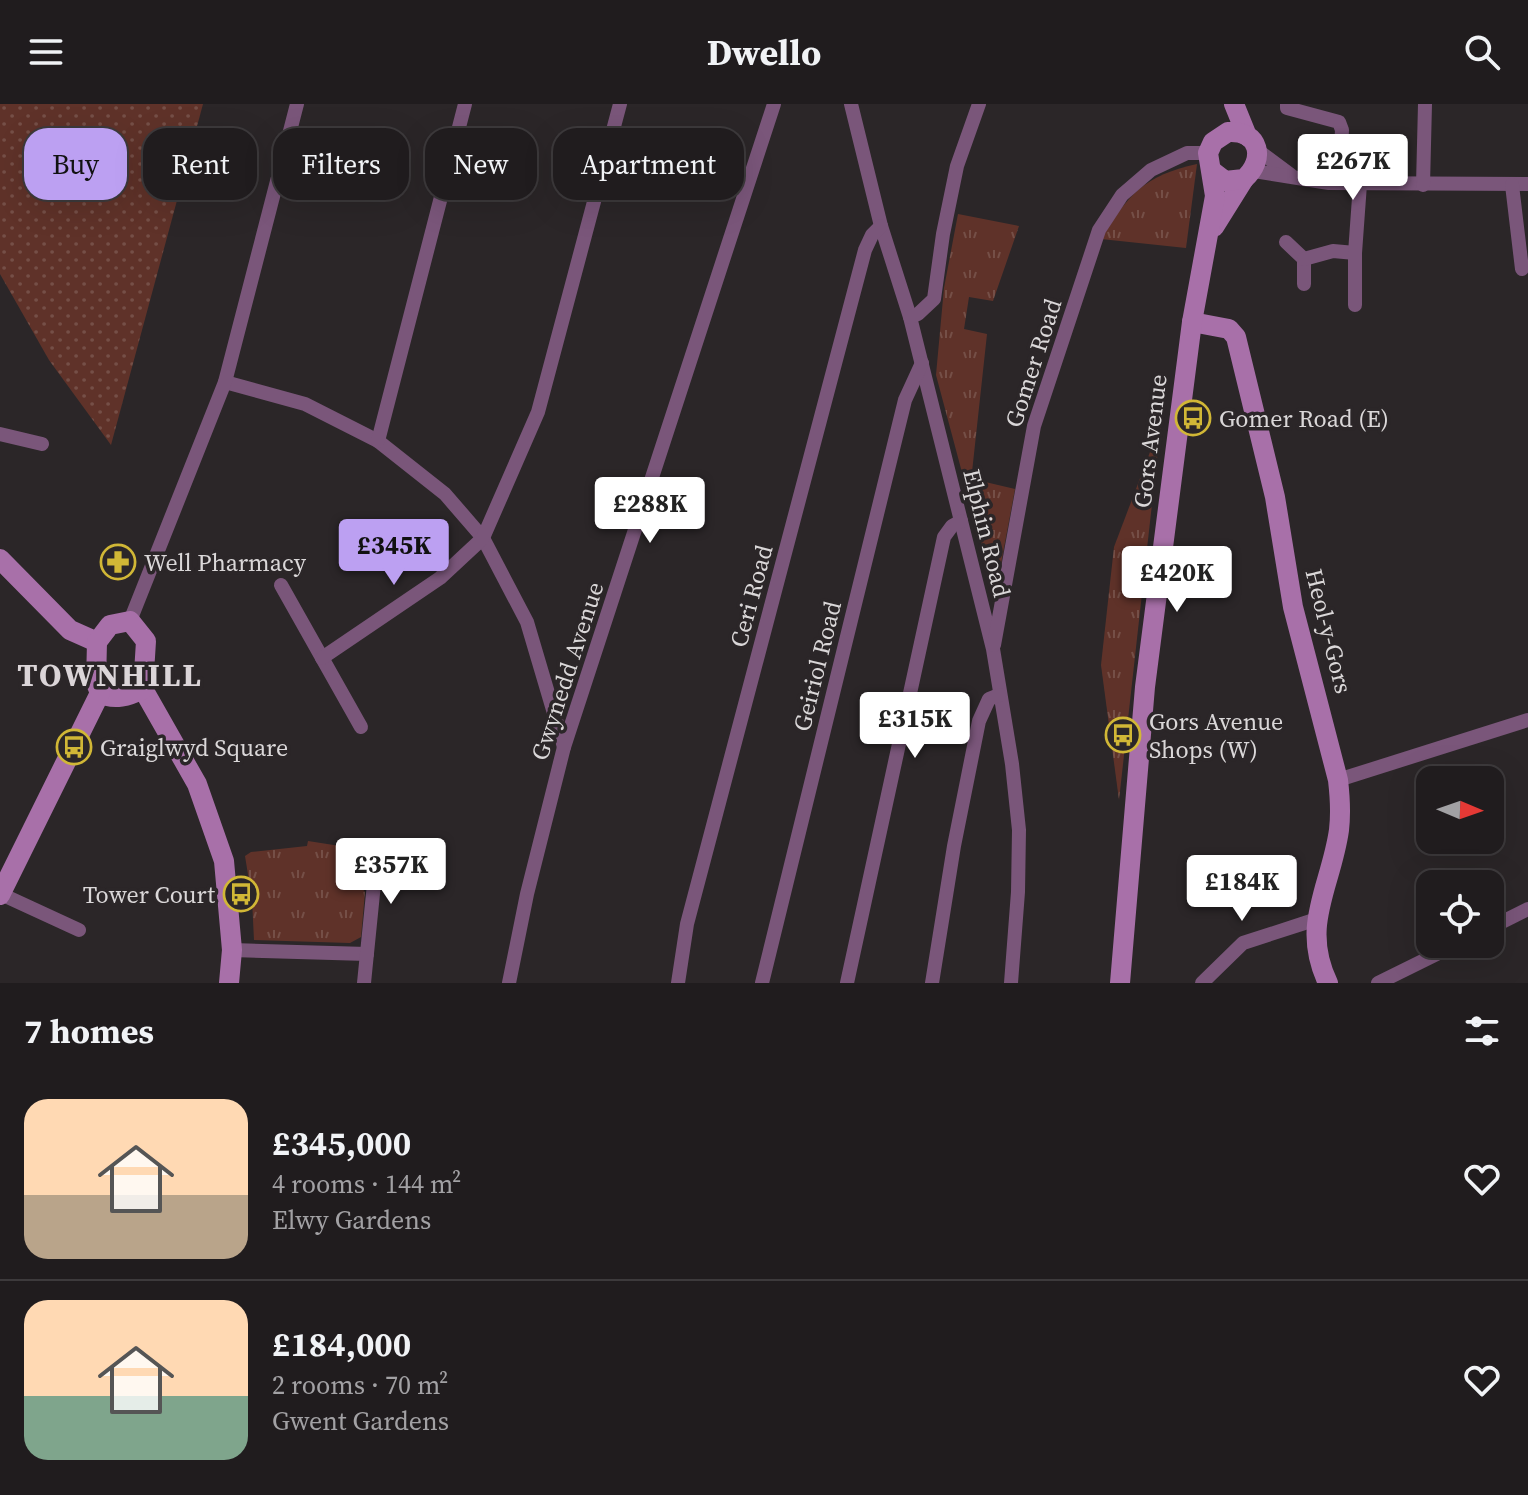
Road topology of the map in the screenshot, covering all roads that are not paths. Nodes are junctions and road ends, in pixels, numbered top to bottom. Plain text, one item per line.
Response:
1 (297, 104) edge
2 (465, 104) edge
3 (620, 104) edge
4 (774, 104) edge
5 (851, 104) edge
6 (979, 104) edge
7 (1222, 104) edge
8 (1234, 104) edge
9 (1287, 104) edge
10 (1425, 104) edge
11 (1220, 135) junction
12 (1252, 142) junction
13 (1210, 162) junction
14 (1249, 175) junction
15 (1291, 175) junction
16 (1339, 183) junction
17 (1360, 184) junction
18 (1528, 184) edge
19 (1423, 185) junction
20 (1512, 185) junction
21 (881, 226) junction
22 (1205, 241) junction
23 (1286, 242) dead end
24 (1355, 253) junction
25 (1304, 259) junction
26 (1522, 269) dead end
27 (1304, 284) dead end
28 (1355, 305) dead end
29 (910, 317) junction
30 (1192, 322) junction
31 (922, 363) junction
32 (225, 382) junction
33 (0, 434) edge
34 (378, 441) junction
35 (42, 444) dead end
36 (961, 521) junction
37 (483, 538) junction
38 (0, 559) edge
39 (281, 585) dead end
40 (130, 621) junction
41 (97, 642) junction
42 (993, 649) junction
43 (322, 658) junction
44 (143, 689) junction
45 (100, 693) junction
46 (999, 695) junction
47 (1528, 720) edge
48 (361, 727) dead end
49 (564, 747) junction
50 (1338, 780) junction
51 (372, 864) dead end
52 (0, 894) edge
53 (1528, 909) edge
54 (1317, 919) junction
55 (1504, 921) edge
56 (79, 930) dead end
57 (232, 950) junction
58 (367, 954) junction
59 (1429, 958) edge
60 (229, 983) edge
61 (364, 983) edge
62 (509, 983) edge
63 (678, 983) edge
64 (762, 983) edge
65 (847, 983) edge
66 (932, 983) edge
67 (1011, 983) edge
68 (1120, 983) edge
69 (1202, 983) edge
70 (1328, 983) edge
71 (1378, 983) edge

1 - 32 street
2 - 34 street
3 - 37 street
4 - 49 street, Gwynedd Avenue
5 - 21 street, Elphin Road
6 - 29 street
7 - 11 street
8 - 12 street
9 - 16 street
10 - 19 street
11 - 12 street
11 - 13 street
12 - 14 street
12 - 15 street
13 - 14 street
13 - 22 street, Gors Avenue
13 - 42 street, Gomer Road
14 - 15 street
14 - 22 street, Gors Avenue
15 - 16 street
16 - 17 street
17 - 19 street
17 - 24 street
18 - 20 street
19 - 20 street
20 - 26 street
21 - 29 street, Elphin Road
21 - 63 street, Ceri Road
22 - 30 street, Gors Avenue
23 - 25 street
24 - 25 street
24 - 28 street
25 - 27 street
29 - 31 street, Elphin Road
30 - 50 street, Heol-y-Gors
30 - 68 street, Gors Avenue
31 - 36 street, Elphin Road
31 - 64 street, Geiriol Road
32 - 34 street
32 - 40 street
33 - 35 street
34 - 37 street
36 - 42 street, Elphin Road
36 - 65 street
37 - 43 street
37 - 49 street
38 - 41 street
39 - 43 street
40 - 41 street
40 - 44 street
41 - 45 street
42 - 46 street, Elphin Road
43 - 48 street
44 - 45 street
44 - 57 street
45 - 52 street
46 - 66 street
46 - 67 street, Elphin Road
47 - 50 street
49 - 62 street, Gwynedd Avenue
50 - 54 street, Heol-y-Gors
51 - 58 street
52 - 56 street
53 - 55 street
54 - 69 street
54 - 70 street, Heol-y-Gors
57 - 58 street
57 - 60 street
58 - 61 street
59 - 71 street

